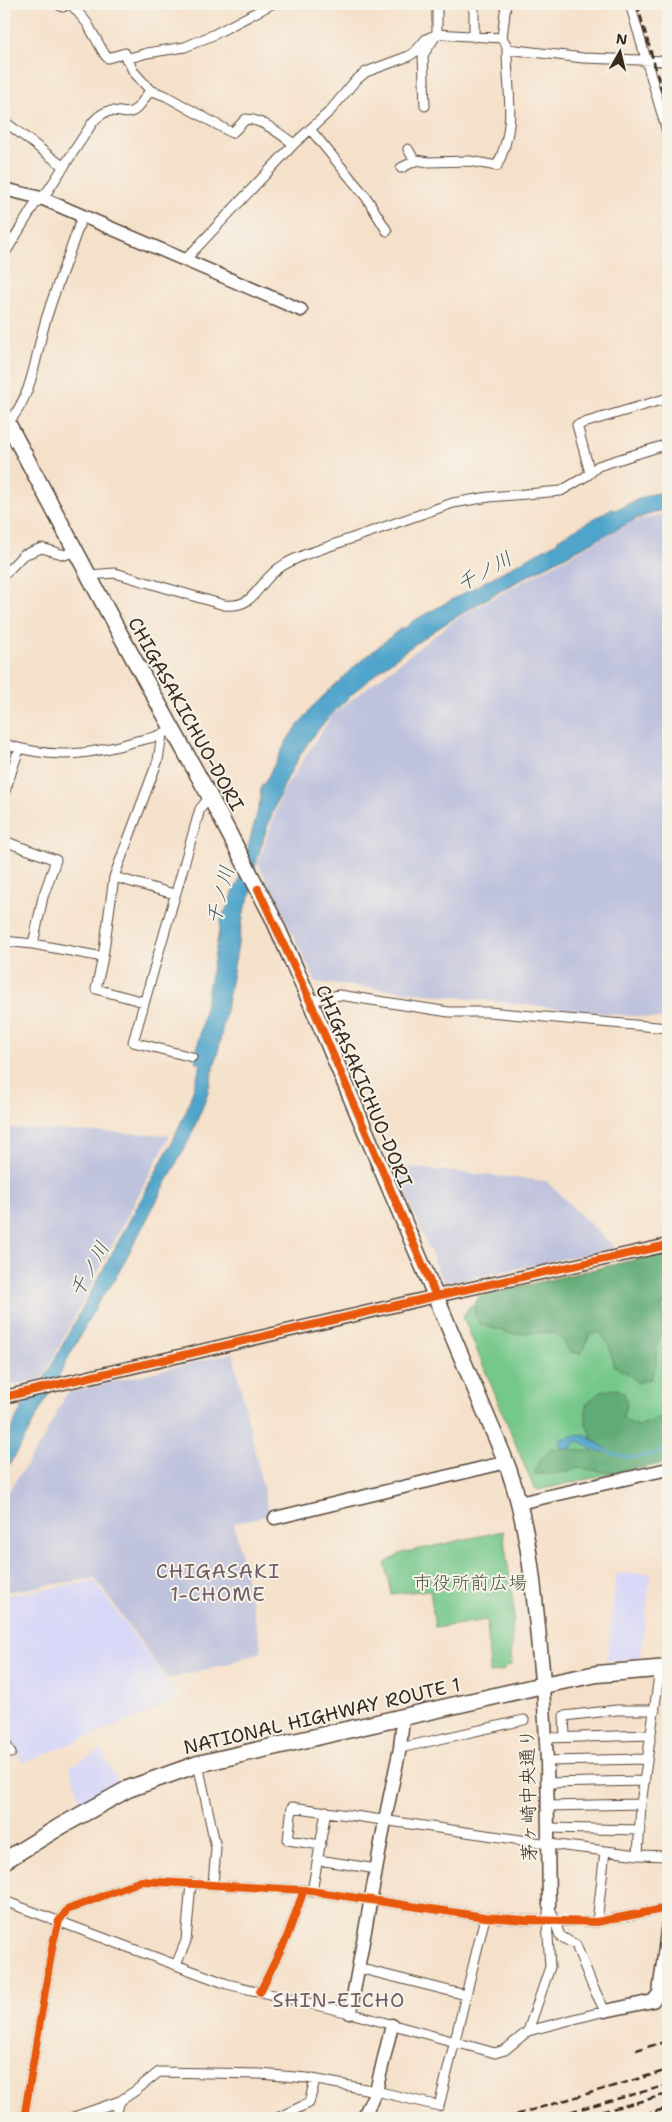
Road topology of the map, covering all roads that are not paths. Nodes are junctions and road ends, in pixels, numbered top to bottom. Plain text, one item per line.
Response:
1 (57, 4) edge
2 (69, 4) edge
3 (272, 4) edge
4 (437, 4) edge
5 (474, 4) edge
6 (506, 4) edge
7 (630, 4) edge
8 (437, 34) junction
9 (474, 37) junction
10 (502, 38) junction
11 (507, 49) junction
12 (126, 59) junction
13 (646, 60) junction
14 (668, 61) edge
15 (150, 90) junction
16 (425, 106) dead end
17 (4, 121) edge
18 (310, 129) junction
19 (668, 135) edge
20 (294, 144) junction
21 (408, 149) dead end
22 (415, 161) junction
23 (64, 167) junction
24 (401, 168) dead end
25 (4, 188) edge
26 (40, 198) junction
27 (82, 216) junction
28 (387, 231) dead end
29 (4, 255) edge
30 (185, 260) junction
31 (301, 310) dead end
32 (668, 398) edge
33 (6, 420) edge
34 (668, 444) edge
35 (590, 473) junction
36 (75, 550) junction
37 (4, 575) edge
38 (89, 575) junction
39 (167, 731) junction
40 (4, 744) edge
41 (19, 749) junction
42 (4, 794) edge
43 (210, 797) junction
44 (4, 840) edge
45 (114, 877) junction
46 (174, 894) junction
47 (4, 941) edge
48 (32, 944) junction
49 (103, 957) junction
50 (310, 1001) junction
51 (144, 1002) junction
52 (668, 1028) edge
53 (192, 1057) dead end
54 (668, 1246) edge
55 (436, 1296) junction
56 (4, 1397) edge
57 (506, 1462) junction
58 (668, 1469) edge
59 (519, 1503) junction
60 (275, 1518) dead end
61 (664, 1668) edge
62 (544, 1684) junction
63 (655, 1710) junction
64 (403, 1718) junction
65 (524, 1720) dead end
66 (651, 1735) junction
67 (565, 1737) junction
68 (546, 1738) junction
69 (4, 1741) edge
70 (400, 1748) junction
71 (11, 1753) dead end
72 (647, 1759) junction
73 (547, 1760) junction
74 (198, 1764) junction
75 (645, 1781) junction
76 (547, 1783) junction
77 (641, 1804) junction
78 (548, 1806) junction
79 (326, 1811) junction
80 (385, 1820) junction
81 (548, 1828) junction
82 (640, 1830) junction
83 (321, 1844) junction
84 (549, 1844) junction
85 (605, 1851) junction
86 (638, 1855) junction
87 (668, 1856) edge
88 (318, 1860) junction
89 (4, 1861) edge
90 (377, 1869) junction
91 (191, 1883) junction
92 (213, 1884) junction
93 (308, 1891) junction
94 (371, 1900) junction
95 (4, 1901) edge
96 (549, 1905) joint
97 (668, 1908) edge
98 (485, 1917) junction
99 (551, 1921) junction
100 (59, 1922) junction
101 (598, 1922) junction
102 (668, 1924) edge
103 (176, 1965) junction
104 (358, 1968) junction
105 (665, 1968) edge
106 (260, 1992) junction
107 (466, 1995) junction
108 (604, 2011) junction
109 (350, 2014) junction
110 (392, 2025) junction
111 (528, 2031) junction
112 (456, 2043) junction
113 (315, 2080) junction
114 (376, 2091) junction
115 (120, 2100) junction
116 (24, 2118) edge
117 (71, 2118) edge
118 (116, 2118) edge
119 (277, 2118) edge
120 (363, 2118) edge

1 - 2 street
2 - 12 street
3 - 12 street
4 - 8 street
5 - 9 street
6 - 10 street
7 - 13 street
8 - 9 street
8 - 16 street
8 - 18 street
9 - 10 street
10 - 11 street
11 - 13 street
11 - 22 street
12 - 15 street
13 - 14 street
13 - 19 street
15 - 20 street
15 - 23 street
17 - 23 street
18 - 20 street
18 - 28 street
20 - 30 street
21 - 22 street
22 - 24 street
23 - 26 street
25 - 26 street
26 - 27 street
26 - 29 street
27 - 30 street
27 - 33 street
30 - 31 street
32 - 35 street
33 - 36 main road, CHIGASAKICHUO-DORI
34 - 35 street
35 - 38 street
36 - 37 street
36 - 38 main road, CHIGASAKICHUO-DORI
38 - 39 main road, CHIGASAKICHUO-DORI
39 - 41 street
39 - 43 main road, CHIGASAKICHUO-DORI
39 - 45 street
40 - 41 street
41 - 42 street
43 - 46 street
43 - 50 main road, CHIGASAKICHUO-DORI
44 - 48 street
45 - 46 street
45 - 49 street
46 - 51 street
47 - 48 street
48 - 49 street
49 - 51 street
50 - 52 street
50 - 55 main road, CHIGASAKICHUO-DORI
51 - 53 street
54 - 55 street
55 - 56 street
55 - 57 main road, CHIGASAKICHUO-DORI
57 - 59 main road, CHIGASAKICHUO-DORI
57 - 60 street
58 - 59 street
59 - 62 main road, CHIGASAKICHUO-DORI
61 - 62 highway, NATIONAL HIGHWAY ROUTE 1
61 - 63 street
62 - 64 highway, NATIONAL HIGHWAY ROUTE 1
62 - 68 street, 茅ヶ崎中央通り
63 - 66 street
63 - 67 street
64 - 70 street
64 - 74 highway, NATIONAL HIGHWAY ROUTE 1
65 - 70 street
66 - 67 street
66 - 72 street
67 - 68 street
68 - 73 street, 茅ヶ崎中央通り
69 - 71 street
70 - 80 street
72 - 73 street
72 - 75 street
73 - 76 street, 茅ヶ崎中央通り
74 - 89 highway, NATIONAL HIGHWAY ROUTE 1
74 - 92 street
75 - 76 street
75 - 77 street
76 - 78 street, 茅ヶ崎中央通り
77 - 78 street
77 - 82 street
78 - 81 street, 茅ヶ崎中央通り
79 - 80 street
79 - 83 street
79 - 83 street
80 - 84 street
80 - 90 street
81 - 82 street
81 - 84 street, 茅ヶ崎中央通り
82 - 86 street
83 - 88 street
84 - 85 street
84 - 96 street, 茅ヶ崎中央通り
85 - 86 street
85 - 101 street
86 - 87 street
88 - 90 street
88 - 93 street
90 - 94 street
91 - 92 street
91 - 100 street
91 - 103 street
92 - 93 street
93 - 94 street
93 - 106 street
94 - 98 street
94 - 104 street
95 - 100 street
96 - 99 street
97 - 101 street
98 - 99 street
98 - 107 street
99 - 101 street
99 - 108 street
99 - 111 street
100 - 103 street
100 - 116 street
102 - 105 street
103 - 106 street
104 - 107 street
104 - 109 street
105 - 108 street
106 - 109 street
107 - 112 street
108 - 111 street
109 - 110 street
110 - 112 street
110 - 114 street
111 - 112 street
112 - 114 street
113 - 114 street
113 - 115 street
113 - 119 street
114 - 120 street
115 - 117 street
115 - 118 street

